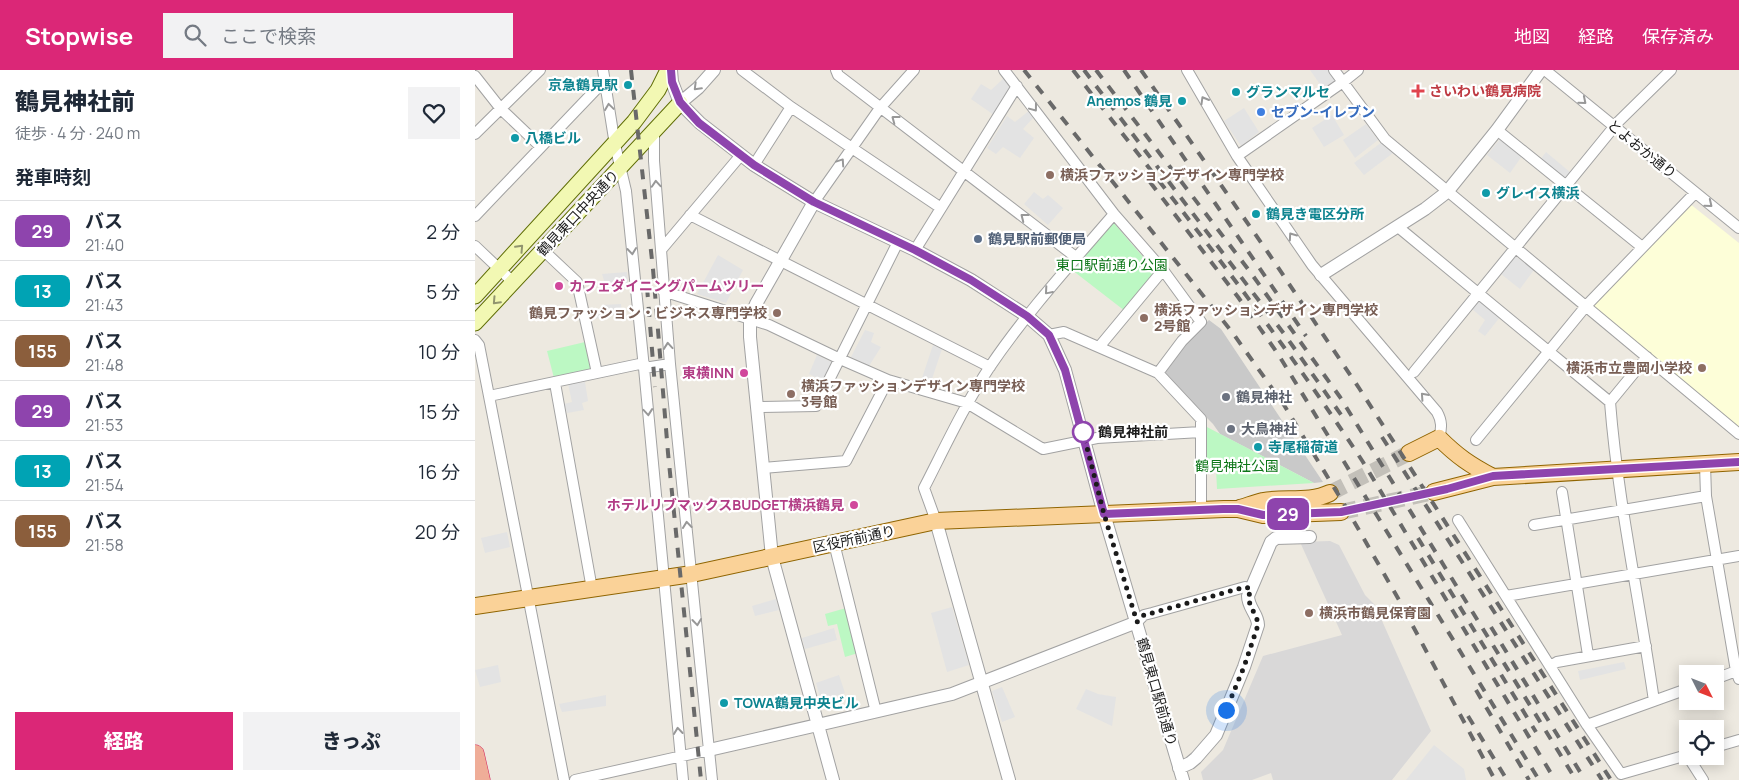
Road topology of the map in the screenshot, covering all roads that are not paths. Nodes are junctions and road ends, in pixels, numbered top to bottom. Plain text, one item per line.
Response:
1 (669, 70) edge
2 (714, 70) edge
3 (742, 70) edge
4 (836, 70) edge
5 (914, 70) edge
6 (1004, 70) edge
7 (1187, 70) edge
8 (1334, 70) edge
9 (1357, 70) edge
10 (1541, 70) edge
11 (1545, 70) edge
12 (1671, 70) edge
13 (538, 71) edge
14 (604, 75) edge
15 (475, 76) edge
16 (1343, 82) junction
17 (1017, 86) junction
18 (680, 102) junction
19 (791, 107) junction
20 (880, 108) junction
21 (501, 109) junction
22 (634, 122) junction
23 (1615, 127) junction
24 (1497, 130) junction
25 (654, 132) junction
26 (475, 134) edge
27 (615, 145) junction
28 (541, 147) junction
29 (851, 147) junction
30 (741, 155) junction
31 (1237, 156) junction
32 (754, 165) junction
33 (620, 168) junction
34 (965, 171) junction
35 (1566, 186) junction
36 (1447, 192) junction
37 (1695, 192) junction
38 (814, 202) junction
39 (941, 208) junction
40 (1114, 214) junction
41 (690, 215) junction
42 (475, 216) edge
43 (1397, 226) junction
44 (1739, 228) edge
45 (898, 242) junction
46 (475, 246) edge
47 (1641, 247) junction
48 (1515, 248) junction
49 (543, 250) junction
50 (661, 250) junction
51 (915, 250) junction
52 (1077, 258) junction
53 (781, 262) junction
54 (500, 270) junction
55 (1163, 270) junction
56 (1321, 275) junction
57 (513, 282) junction
58 (663, 292) junction
59 (1478, 294) junction
60 (475, 296) edge
61 (867, 305) junction
62 (1586, 306) junction
63 (1027, 316) junction
64 (750, 318) junction
65 (475, 323) edge
66 (1049, 335) junction
67 (475, 340) edge
68 (1099, 347) junction
69 (1547, 351) junction
70 (1647, 358) junction
71 (840, 360) junction
72 (670, 364) junction
73 (644, 365) junction
74 (990, 367) junction
75 (1414, 372) dead end
76 (597, 373) junction
77 (1158, 373) junction
78 (887, 380) junction
79 (555, 383) junction
80 (489, 396) junction
81 (967, 402) junction
82 (1609, 402) junction
83 (758, 407) junction
84 (1201, 432) junction
85 (1739, 434) edge
86 (1439, 438) junction
87 (1085, 440) junction
88 (1476, 440) dead end
89 (1409, 453) tunnel mouth
90 (1739, 462) edge
91 (1705, 464) junction
92 (763, 468) junction
93 (1618, 469) junction
94 (1493, 476) junction
95 (1434, 492) tunnel mouth
96 (1562, 492) dead end
97 (1330, 493) tunnel mouth
98 (1706, 496) junction
99 (1238, 509) junction
100 (1201, 510) junction
101 (1622, 510) junction
102 (1341, 512) tunnel mouth
103 (1104, 514) junction
104 (1459, 520) dead end
105 (1567, 520) junction
106 (936, 521) junction
107 (1534, 525) dead end
108 (1310, 537) dead end
109 (834, 543) junction
110 (1739, 556) edge
111 (772, 557) junction
112 (1717, 560) junction
113 (692, 574) junction
114 (1634, 574) junction
115 (663, 578) junction
116 (1577, 584) junction
117 (592, 589) junction
118 (1251, 589) junction
119 (1506, 596) junction
120 (528, 599) junction
121 (475, 606) edge
122 (1137, 622) junction
123 (1646, 646) junction
124 (1588, 656) junction
125 (1550, 666) junction
126 (1738, 674) edge
127 (1724, 677) edge
128 (981, 682) junction
129 (1679, 692) edge
130 (1654, 701) junction
131 (876, 712) junction
132 (818, 726) junction
133 (1587, 726) junction
134 (1739, 740) edge
135 (1724, 744) edge
136 (709, 750) junction
137 (475, 754) edge
138 (681, 757) junction
139 (1679, 757) edge
140 (1693, 765) edge
141 (1181, 774) edge
142 (481, 780) edge
143 (564, 780) edge
144 (575, 780) edge
145 (683, 780) edge
146 (712, 780) edge
147 (833, 780) edge
148 (1009, 780) edge
149 (1703, 780) edge

1 - 18 street
1 - 22 main road
2 -> 18 street
3 - 19 street
4 - 20 street
5 - 20 street
6 - 17 street
31 -> 7 street
8 - 16 street
9 - 16 street
10 - 24 street
11 -> 23 street, とよおか通り
12 - 23 street
13 - 21 street
27 -> 14 street
14 - 28 street
15 - 21 street
16 - 31 street
16 - 36 street
17 - 34 street
17 -> 40 street
18 - 22 main road
18 - 25 main road, 鶴見東口中央通り
18 - 30 street, 鶴見東口駅前通り
19 - 29 street
19 - 32 street
20 - 29 street
34 -> 20 street
21 - 26 street
21 - 28 street
22 - 27 main road, 鶴見東口中央通り
23 - 35 street
23 - 37 street, とよおか通り
24 - 35 street
24 - 36 street
25 - 33 main road, 鶴見東口中央通り
50 -> 25 street
27 - 33 street
54 -> 27 main road, 鶴見東口中央通り
28 - 42 street
38 -> 29 street
29 - 39 street
30 - 32 street, 鶴見東口駅前通り
30 - 41 street
56 -> 31 street
32 - 38 street, 鶴見東口駅前通り
33 - 49 main road, 鶴見東口中央通り
33 -> 73 street
34 - 39 street
52 -> 34 street
35 - 47 street
35 - 48 street
36 - 43 street
36 - 48 street
37 -> 44 street, とよおか通り
37 - 47 street
38 - 45 street, 鶴見東口駅前通り
38 - 53 street
39 - 51 street
40 - 52 street
40 - 55 street
41 - 50 street
41 - 53 street
43 - 56 street
43 - 59 street
45 - 51 street, 鶴見東口駅前通り
45 - 61 street
46 - 54 street
47 - 62 street
48 - 59 street
48 - 62 street
49 - 57 main road, 鶴見東口中央通り
49 - 76 street
50 - 58 street
51 - 63 street, 鶴見東口駅前通り
52 -> 63 street
53 - 61 street
53 - 64 street
54 - 57 street
54 - 60 main road, 鶴見東口中央通り
55 - 68 street
55 - 77 street
86 -> 56 street
57 -> 65 main road, 鶴見東口中央通り
58 - 64 street
72 -> 58 street
59 - 69 street
59 - 75 street
61 - 71 street
61 - 74 street
62 - 69 street
62 - 70 street
63 - 66 street, 鶴見東口駅前通り
63 - 74 street
64 - 71 street
64 - 83 street
66 - 68 street
66 - 87 street, 鶴見東口駅前通り
67 - 80 street
68 - 77 street
69 - 82 street
69 - 88 street
70 - 82 street
70 - 85 street
71 - 78 street
71 - 83 street
72 - 73 street
113 -> 72 street
73 - 76 street
73 -> 115 street
74 - 81 street
76 - 79 street
77 - 84 street
78 - 81 street
78 - 92 street
79 - 80 street
79 - 117 street
80 - 120 street
81 - 87 street
81 - 106 street
82 - 93 street
83 - 92 street
84 - 87 street
84 - 100 street
86 - 89 main road
86 - 94 main road
87 - 103 street, 鶴見東口駅前通り
90 - 91 main road
91 - 93 main road
91 - 98 street
92 - 111 street
93 - 94 main road
93 - 101 street
94 - 95 main road
96 - 105 street
97 - 99 main road, 区役所前通り
98 - 101 street
98 - 112 street
99 - 100 main road, 区役所前通り
99 - 102 main road, 区役所前通り
100 - 103 main road, 区役所前通り
101 - 105 street
101 - 114 street
103 - 106 main road, 区役所前通り
103 - 122 street, 鶴見東口駅前通り
104 - 119 street
105 - 107 street
105 - 116 street
106 - 109 main road, 区役所前通り
106 - 128 street
108 - 118 street
109 - 111 main road, 区役所前通り
109 - 131 street
110 - 112 street
111 - 113 main road, 区役所前通り
111 - 132 street
112 - 114 street
112 - 126 street
113 - 115 main road, 区役所前通り
113 -> 136 street
114 - 116 street
114 - 123 street
115 - 117 main road, 区役所前通り
138 -> 115 street
116 - 119 street
116 - 124 street
117 - 120 main road, 区役所前通り
118 - 122 street
118 - 141 street
119 - 125 street
120 - 121 main road, 区役所前通り
120 - 143 street
122 - 128 street
122 - 141 street, 鶴見東口駅前通り
123 - 124 street
123 - 130 street
124 - 125 street
125 - 133 street
126 - 127 street
128 - 131 street
128 - 148 street
129 - 130 street
130 - 133 street
131 - 132 street
132 - 136 street
132 - 147 street
133 - 139 street
134 - 135 street
136 - 138 street
136 - 146 street
137 - 142 highway
138 - 144 street
138 - 145 street
140 - 149 street

